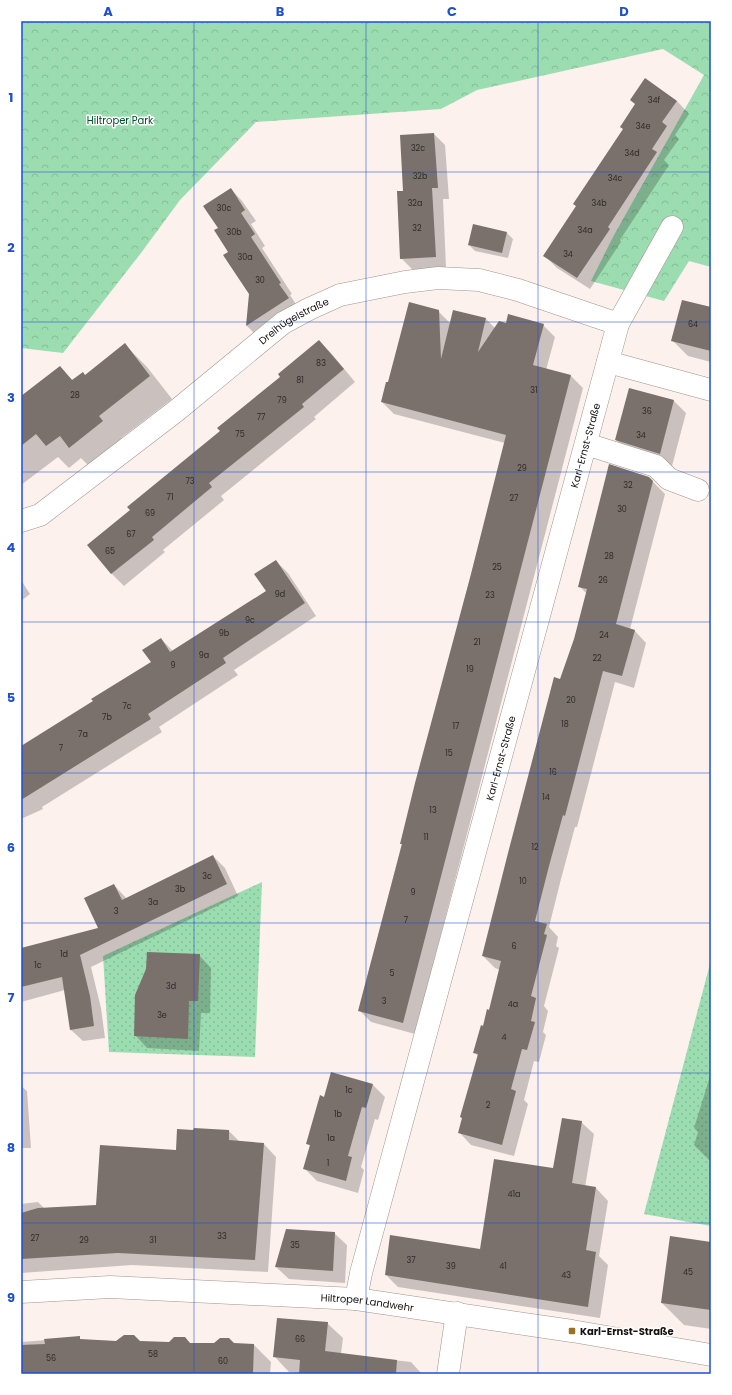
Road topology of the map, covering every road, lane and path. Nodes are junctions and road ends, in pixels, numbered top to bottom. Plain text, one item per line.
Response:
1 (672, 227) dead end
2 (618, 324) junction
3 (608, 362) junction
4 (711, 390) edge
5 (586, 444) junction
6 (698, 490) dead end
7 (21, 521) edge
8 (21, 1292) edge
9 (356, 1300) junction
10 (457, 1313) junction
11 (711, 1355) edge
12 (448, 1374) edge

1 - 2 street, Karl-Ernst-Straße
2 - 3 street, Karl-Ernst-Straße
2 - 7 street, Dreihügelstraße
3 - 4 street
3 - 5 street, Karl-Ernst-Straße
5 - 6 street
5 - 9 street, Karl-Ernst-Straße
8 - 9 street, Hiltroper Landwehr
9 - 10 street, Hiltroper Landwehr
10 - 11 street, Hiltroper Landwehr
10 - 12 street

